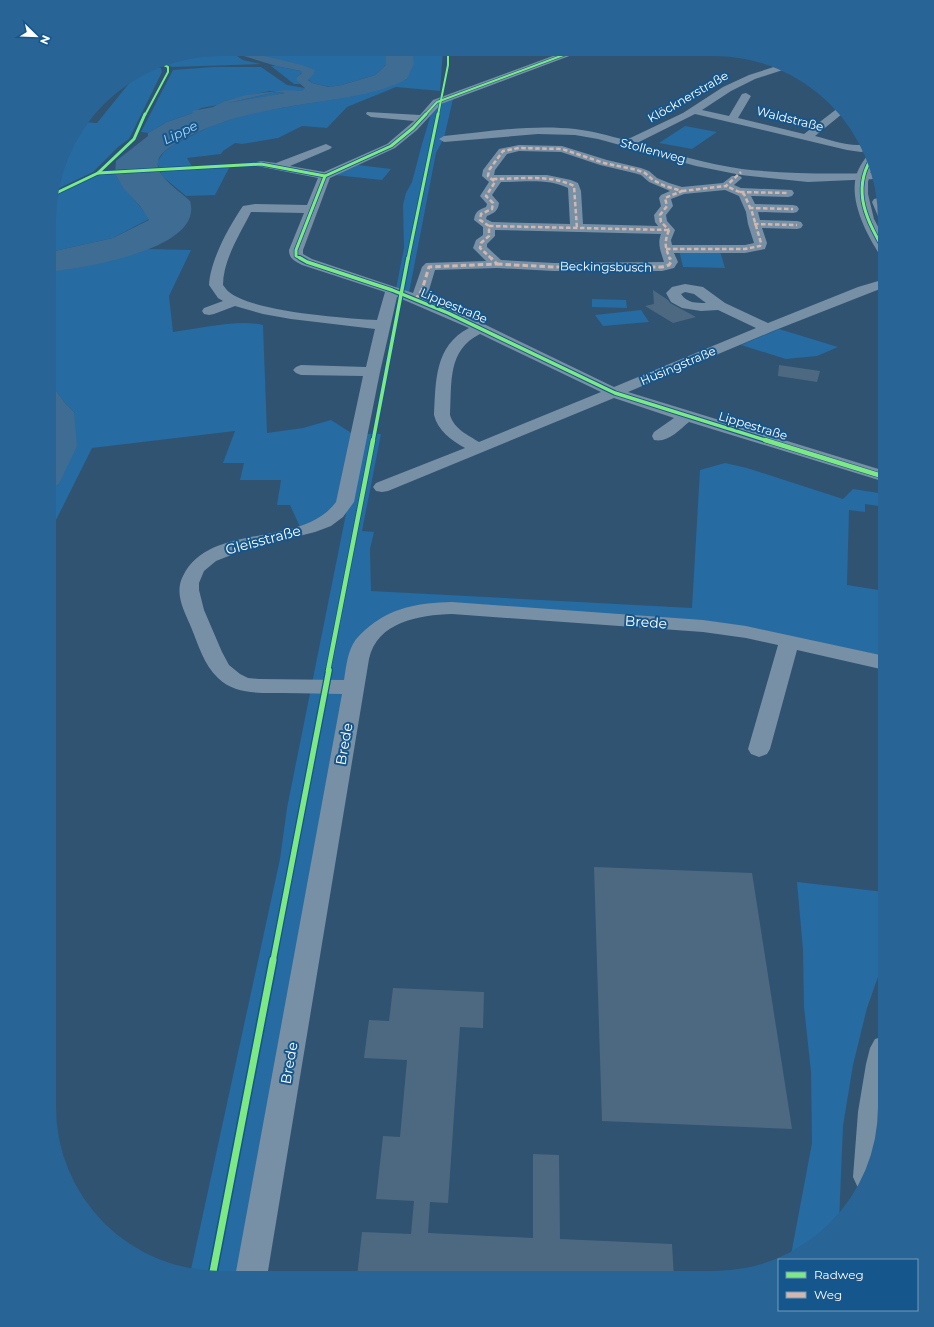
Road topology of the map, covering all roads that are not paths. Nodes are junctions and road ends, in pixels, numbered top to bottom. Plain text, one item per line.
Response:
1 (561, 56) edge
2 (777, 69) edge
3 (746, 96) dead end
4 (694, 111) junction
5 (838, 113) edge
6 (371, 114) dead end
7 (422, 118) junction
8 (732, 119) junction
9 (807, 137) junction
10 (444, 139) dead end
11 (626, 144) junction
12 (326, 147) dead end
13 (862, 150) edge
14 (866, 160) edge
15 (261, 164) dead end
16 (277, 167) junction
17 (741, 172) junction
18 (325, 176) junction
19 (871, 176) edge
20 (862, 177) junction
21 (493, 179) junction
22 (726, 186) junction
23 (682, 191) junction
24 (740, 192) junction
25 (788, 193) dead end
26 (749, 208) junction
27 (312, 209) junction
28 (793, 209) dead end
29 (754, 224) junction
30 (797, 225) dead end
31 (489, 226) junction
32 (577, 229) junction
33 (669, 230) junction
34 (878, 240) edge
35 (666, 249) junction
36 (497, 264) junction
37 (878, 285) edge
38 (392, 290) junction
39 (415, 300) junction
40 (235, 301) junction
41 (720, 306) dead end
42 (210, 311) dead end
43 (382, 325) junction
44 (481, 328) junction
45 (768, 328) junction
46 (301, 370) dead end
47 (372, 372) junction
48 (615, 393) junction
49 (687, 416) junction
50 (660, 436) dead end
51 (478, 449) junction
52 (878, 475) edge
53 (382, 487) dead end
54 (789, 642) junction
55 (878, 661) edge
56 (354, 687) junction
57 (760, 749) dead end
58 (878, 1079) edge
59 (869, 1158) edge
60 (252, 1271) edge

1 - 7 street
2 - 4 street, Klöcknerstraße
3 - 8 street, Waldstraße
4 - 8 street, Waldstraße
4 - 11 street, Klöcknerstraße
5 - 9 street
6 - 7 street
7 - 18 street
8 - 9 street, Waldstraße
9 - 13 street, Waldstraße
10 - 11 street, Stollenweg
11 - 17 street, Stollenweg
12 - 16 street
14 - 20 main road
15 - 16 street
16 - 18 street
17 - 20 street, Stollenweg
17 - 22 street
18 - 27 street, Lippestraße
19 - 20 street, Stollenweg
20 - 34 main road
21 - 23 street
21 - 31 street
21 - 32 street
22 - 23 street
22 - 24 street
23 - 33 street
24 - 25 street
24 - 26 street
26 - 28 street
26 - 29 street
27 - 38 street, Lippestraße
27 - 40 street
29 - 30 street
29 - 35 street
31 - 32 street
31 - 36 street
32 - 33 street
33 - 35 street, Beckingsbusch
35 - 36 street, Beckingsbusch
36 - 39 street, Beckingsbusch
37 - 45 street, Hüsingstraße
38 - 39 street, Lippestraße
38 - 43 street, Gleisstraße
39 - 44 street, Lippestraße
40 - 42 street
40 - 43 street
41 - 45 street
43 - 47 street, Gleisstraße
44 - 48 street, Lippestraße
44 - 51 street
45 - 48 street, Hüsingstraße
46 - 47 street
47 - 56 street, Gleisstraße
48 - 49 street, Lippestraße
48 - 51 street, Hüsingstraße
49 - 50 street
49 - 52 street, Lippestraße
51 - 53 street, Hüsingstraße
54 - 55 street, Brede
54 - 56 street, Brede
54 - 57 street
56 - 60 street, Brede
58 - 59 main road

